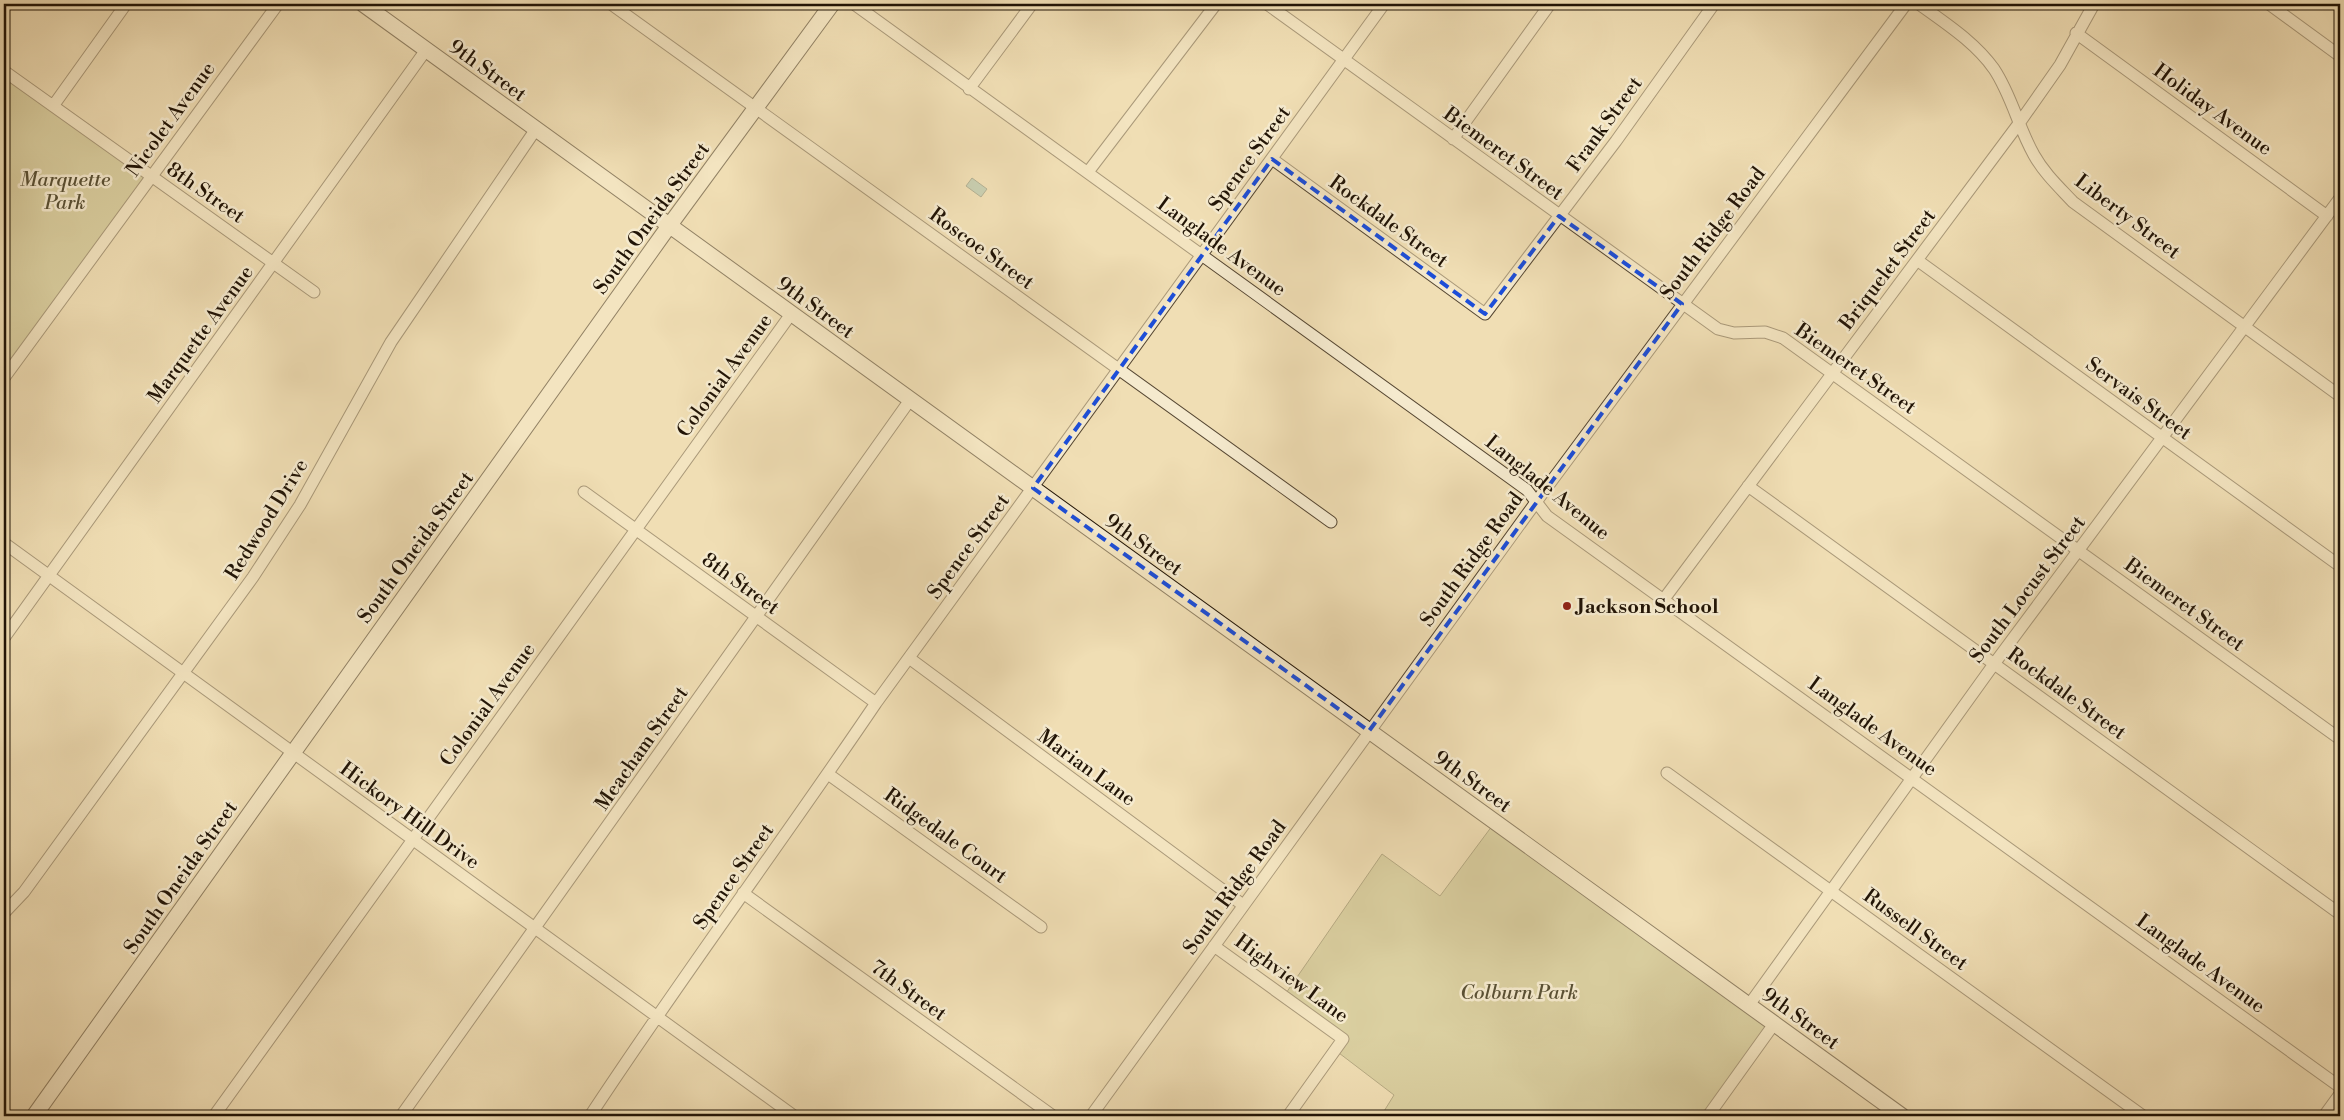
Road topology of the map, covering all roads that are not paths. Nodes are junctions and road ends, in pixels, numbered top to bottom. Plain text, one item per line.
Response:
1 (126, 4) edge
2 (278, 4) edge
3 (363, 4) edge
4 (611, 4) edge
5 (832, 4) edge
6 (854, 4) edge
7 (1032, 4) edge
8 (1216, 4) edge
9 (1267, 4) edge
10 (1384, 4) edge
11 (1550, 4) edge
12 (1714, 4) edge
13 (1906, 4) edge
14 (1919, 4) edge
15 (2094, 4) edge
16 (2268, 4) edge
17 (2076, 33) junction
18 (426, 50) junction
19 (2340, 56) edge
20 (1344, 59) junction
21 (4, 71) edge
22 (969, 89) junction
23 (53, 106) junction
24 (756, 108) junction
25 (2020, 122) junction
26 (536, 129) junction
27 (1453, 138) junction
28 (1272, 159) junction
29 (1088, 172) junction
30 (151, 176) junction
31 (2340, 198) edge
32 (1559, 216) junction
33 (2328, 216) junction
34 (669, 226) junction
35 (1202, 255) junction
36 (1917, 260) junction
37 (274, 263) junction
38 (314, 292) dead end
39 (1682, 304) junction
40 (791, 314) junction
41 (1486, 314) joint
42 (2246, 327) junction
43 (1118, 370) junction
44 (1833, 372) junction
45 (4, 378) edge
46 (2340, 396) edge
47 (910, 400) junction
48 (2163, 438) junction
49 (1748, 486) junction
50 (1033, 488) junction
51 (584, 492) dead end
52 (1536, 502) junction
53 (1331, 522) dead end
54 (636, 530) junction
55 (4, 543) edge
56 (2079, 550) junction
57 (2340, 566) edge
58 (50, 576) junction
59 (1664, 599) junction
60 (756, 617) junction
61 (4, 638) edge
62 (909, 658) junction
63 (1994, 664) junction
64 (183, 675) junction
65 (876, 703) junction
66 (1369, 731) junction
67 (2340, 739) edge
68 (293, 753) junction
69 (1667, 773) dead end
70 (828, 774) junction
71 (1913, 778) junction
72 (413, 840) junction
73 (1832, 891) junction
74 (744, 894) junction
75 (1243, 905) junction
76 (4, 913) edge
77 (2340, 914) edge
78 (1041, 927) dead end
79 (536, 929) junction
80 (1214, 946) junction
81 (1749, 1005) junction
82 (656, 1016) junction
83 (1774, 1024) junction
84 (2340, 1087) edge
85 (2340, 1094) edge
86 (786, 1114) edge
87 (34, 1116) edge
88 (214, 1116) edge
89 (401, 1116) edge
90 (590, 1116) edge
91 (1053, 1116) edge
92 (1091, 1116) edge
93 (1288, 1116) edge
94 (1708, 1116) edge
95 (1902, 1116) edge
96 (2143, 1116) edge
97 (2324, 1116) edge

1 - 23 street
2 - 30 street, Nicolet Avenue
3 - 18 street, 9th Street
4 - 24 street, Roscoe Street
5 - 24 street, South Oneida Street
6 - 22 street, Langlade Avenue
7 - 22 street
8 - 29 street
9 - 20 street, Biemeret Street
10 - 20 street, Spence Street
11 - 27 street
12 - 32 street, Frank Street
13 - 39 street, South Ridge Road
14 - 25 street, Liberty Street
15 - 17 street, Briquelet Street
16 - 19 street
17 - 25 street, Briquelet Street
17 - 33 street, Holiday Avenue
18 - 26 street, 9th Street
18 - 37 street, Marquette Avenue
20 - 27 street, Biemeret Street
20 - 28 street, Spence Street
21 - 23 street, 8th Street
22 - 29 street, Langlade Avenue
23 - 30 street, 8th Street
24 - 34 street, South Oneida Street
24 - 43 street, Roscoe Street
25 - 36 street, Briquelet Street
25 - 42 street, Liberty Street
26 - 34 street, 9th Street
26 - 64 street, Redwood Drive
27 - 32 street, Biemeret Street
28 - 35 street, Spence Street
28 - 41 street, Rockdale Street
29 - 35 street, Langlade Avenue
30 - 37 street, 8th Street
30 - 45 street, Nicolet Avenue
31 - 33 street, South Locust Street
32 - 39 street, Biemeret Street
32 - 41 street, Frank Street
33 - 42 street, South Locust Street
34 - 40 street, 9th Street
34 - 68 street, South Oneida Street
35 - 43 street, Spence Street
35 - 52 street, Langlade Avenue
36 - 44 street, Briquelet Street
36 - 48 street, Servais Street
37 - 38 street, 8th Street
37 - 58 street, Marquette Avenue
39 - 44 street, Biemeret Street
39 - 52 street, South Ridge Road
40 - 47 street, 9th Street
40 - 54 street, Colonial Avenue
42 - 46 street, Liberty Street
42 - 48 street, South Locust Street
43 - 50 street, Spence Street
43 - 53 street, Roscoe Street
44 - 49 street, Briquelet Street
44 - 56 street, Biemeret Street
47 - 50 street, 9th Street
47 - 60 street, Meacham Street
48 - 56 street, South Locust Street
48 - 57 street, Servais Street
49 - 59 street, Briquelet Street
49 - 63 street, Rockdale Street
50 - 62 street, Spence Street
50 - 66 street, 9th Street
51 - 54 street, 8th Street
52 - 59 street, Langlade Avenue
52 - 66 street, South Ridge Road
54 - 60 street, 8th Street
54 - 72 street, Colonial Avenue
55 - 58 street, Hickory Hill Drive
56 - 63 street, South Locust Street
56 - 67 street, Biemeret Street
58 - 61 street, Marquette Avenue
58 - 64 street, Hickory Hill Drive
59 - 71 street, Langlade Avenue
60 - 65 street, 8th Street
60 - 79 street, Meacham Street
62 - 65 street, Spence Street
62 - 75 street, Marian Lane
63 - 71 street, South Locust Street
63 - 77 street, Rockdale Street
64 - 68 street, Hickory Hill Drive
64 - 76 street, Redwood Drive
65 - 70 street, Spence Street
66 - 75 street, South Ridge Road
66 - 81 street, 9th Street
68 - 72 street, Hickory Hill Drive
68 - 87 street, South Oneida Street
69 - 73 street, Russell Street
70 - 74 street, Spence Street
70 - 78 street, Ridgedale Court
71 - 73 street, South Locust Street
71 - 84 street, Langlade Avenue
72 - 79 street, Hickory Hill Drive
72 - 88 street, Colonial Avenue
73 - 81 street, South Locust Street
73 - 96 street, Russell Street
74 - 82 street, Spence Street
74 - 91 street, 7th Street
75 - 80 street, South Ridge Road
79 - 82 street, Hickory Hill Drive
79 - 89 street, Meacham Street
80 - 92 street, South Ridge Road
80 - 93 street, Highview Lane
81 - 83 street, 9th Street
82 - 86 street, Hickory Hill Drive
82 - 90 street, Spence Street
83 - 94 street
83 - 95 street, 9th Street
85 - 97 street

